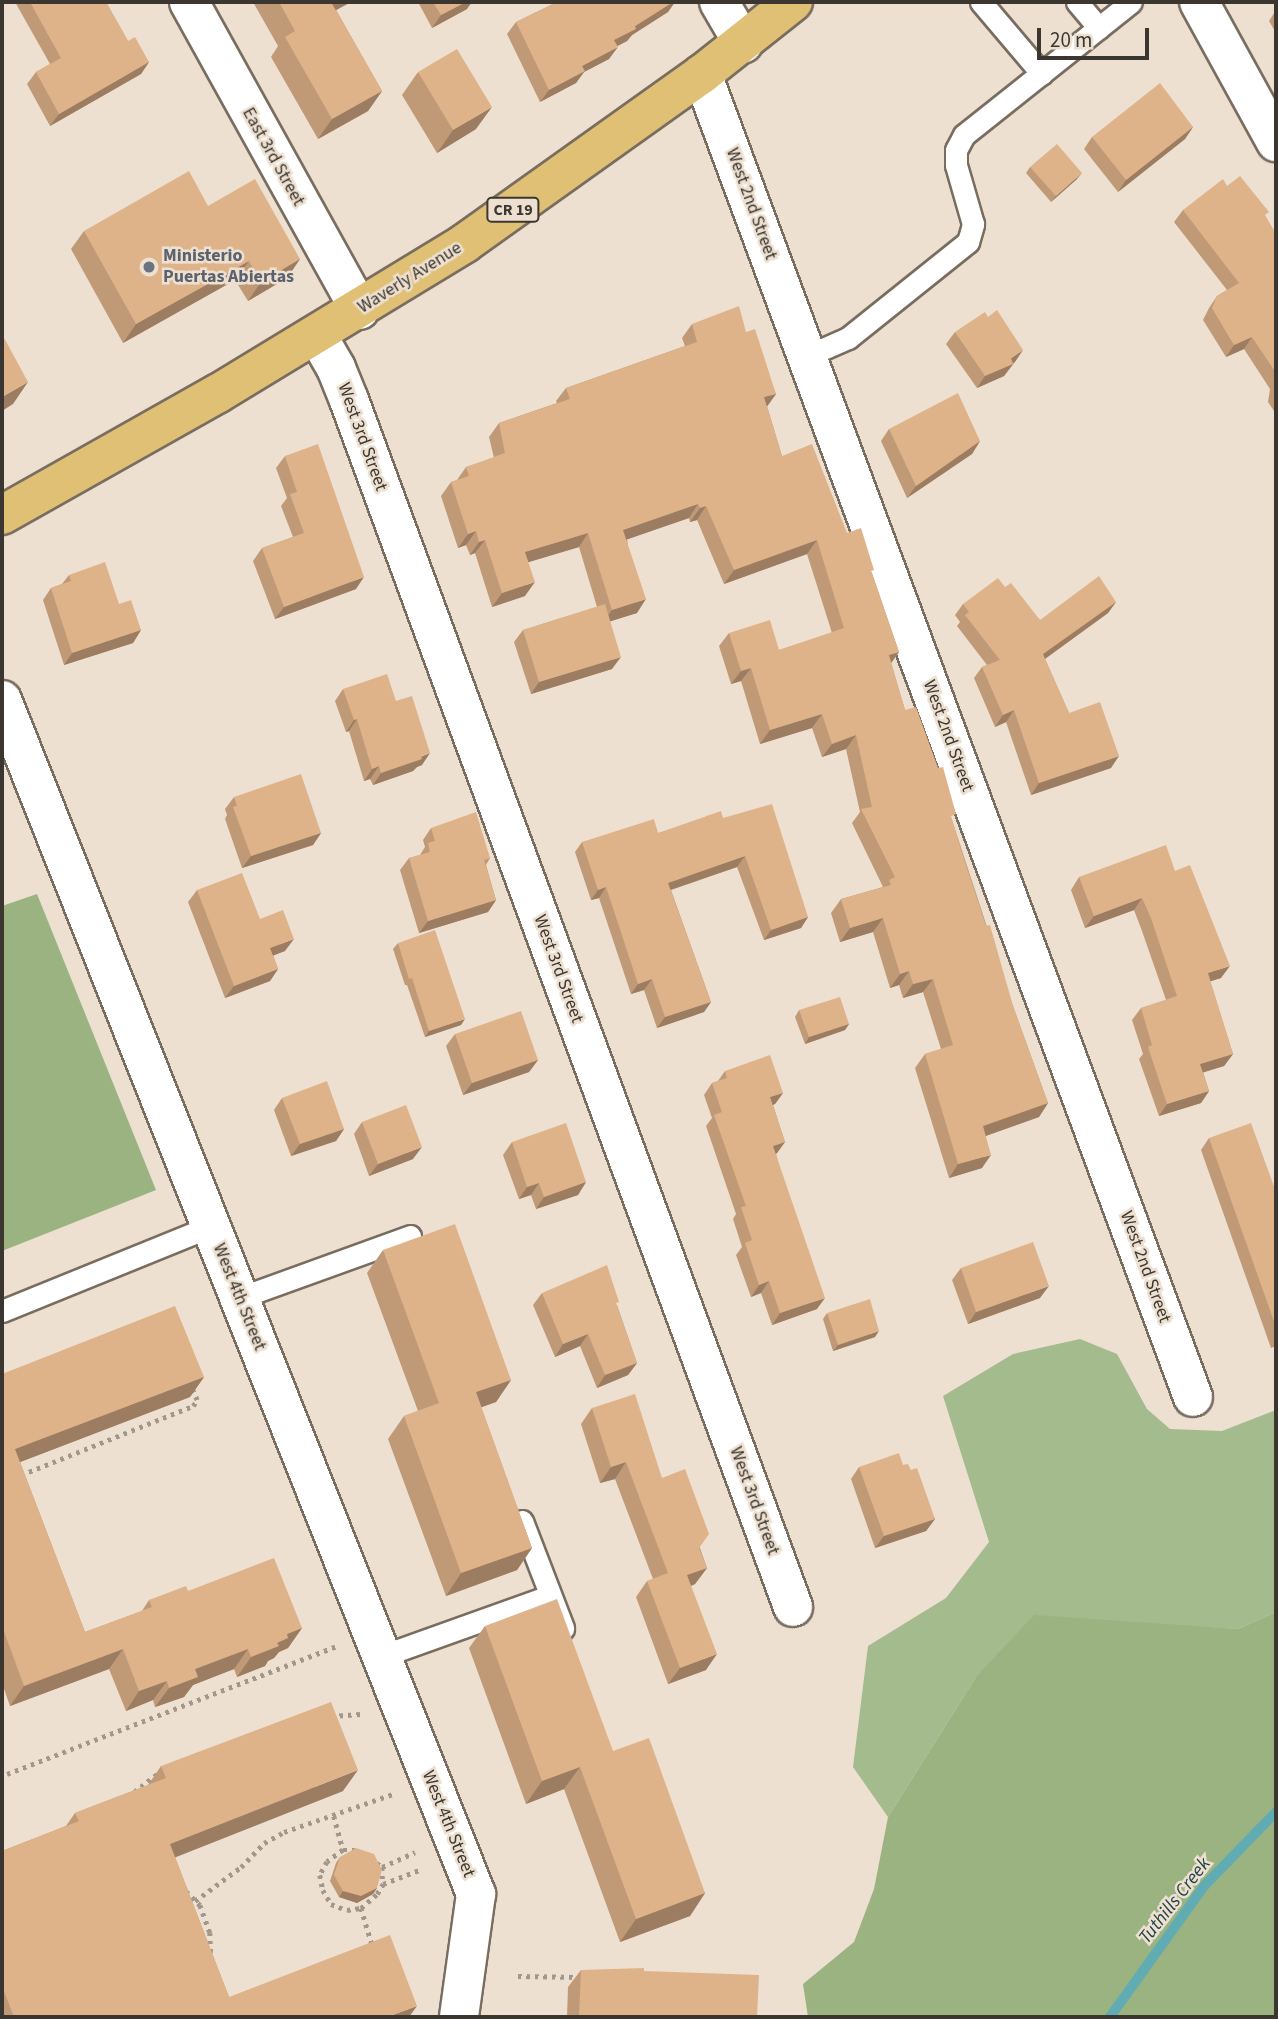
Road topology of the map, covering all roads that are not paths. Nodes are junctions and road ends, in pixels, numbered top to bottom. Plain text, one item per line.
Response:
1 (189, 2) edge
2 (719, 2) edge
3 (793, 2) edge
4 (981, 2) edge
5 (1077, 2) edge
6 (1131, 2) edge
7 (1199, 2) edge
8 (1099, 27) junction
9 (743, 43) junction
10 (1042, 74) junction
11 (702, 75) junction
12 (1276, 142) edge
13 (360, 310) junction
14 (317, 335) junction
15 (807, 356) junction
16 (2, 515) edge
17 (2, 700) edge
18 (211, 1226) junction
19 (410, 1236) dead end
20 (239, 1298) junction
21 (2, 1311) edge
22 (1193, 1397) dead end
23 (514, 1498) edge
24 (550, 1596) junction
25 (793, 1607) dead end
26 (569, 1646) edge
27 (382, 1656) junction
28 (459, 2017) edge

1 - 13 street, East 3rd Street
2 - 9 street
3 - 9 main road, Waverly Avenue / CR 19
4 - 10 lane
5 - 8 lane
6 - 8 lane
7 - 12 street
8 - 10 lane
9 - 11 main road, Waverly Avenue / CR 19
10 - 15 lane
11 - 13 main road, Waverly Avenue / CR 19
11 - 15 street, West 2nd Street
13 - 14 main road, Waverly Avenue / CR 19
14 - 16 main road, Waverly Avenue / CR 19
14 - 25 street, West 3rd Street
15 - 22 street, West 2nd Street
17 - 18 street, West 4th Street
18 - 20 street, West 4th Street
18 - 21 lane
19 - 20 lane
20 - 27 street, West 4th Street
23 - 24 lane
24 - 26 lane
24 - 27 lane
27 - 28 street, West 4th Street

